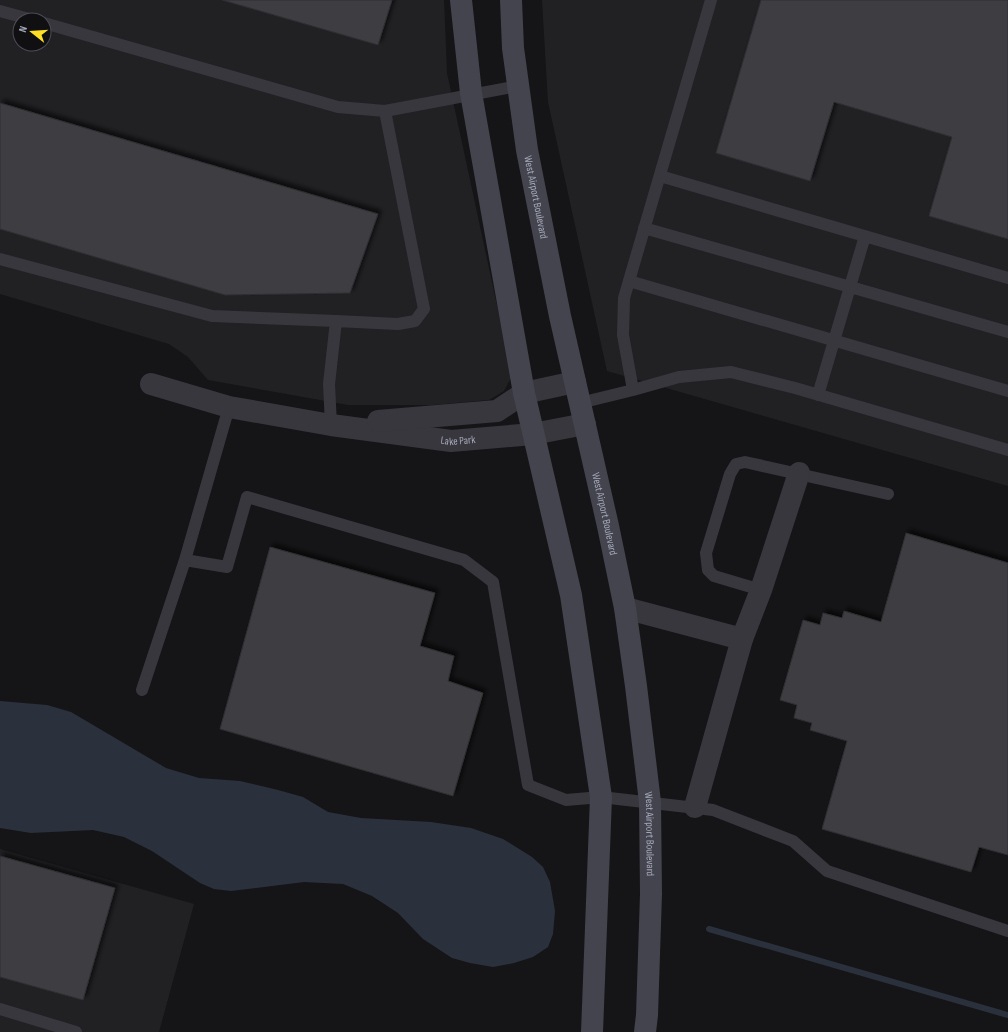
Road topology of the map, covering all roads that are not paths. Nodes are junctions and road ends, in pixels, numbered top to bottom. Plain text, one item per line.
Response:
1 (461, 0) edge
2 (511, 0) edge
3 (711, 0) edge
4 (0, 11) edge
5 (12, 14) edge
6 (52, 25) edge
7 (518, 86) junction
8 (470, 93) junction
9 (385, 110) junction
10 (660, 176) junction
11 (644, 228) junction
12 (865, 236) junction
13 (0, 259) edge
14 (1008, 278) edge
15 (629, 281) junction
16 (850, 286) junction
17 (336, 321) junction
18 (1008, 332) edge
19 (834, 341) junction
20 (151, 384) dead end
21 (633, 390) junction
22 (1008, 391) edge
23 (578, 392) junction
24 (524, 393) junction
25 (818, 395) junction
26 (229, 407) junction
27 (585, 424) junction
28 (331, 425) junction
29 (533, 434) junction
30 (1008, 450) edge
31 (799, 473) junction
32 (888, 494) dead end
33 (185, 560) junction
34 (761, 590) junction
35 (625, 608) junction
36 (742, 639) junction
37 (142, 690) dead end
38 (601, 797) junction
39 (650, 802) junction
40 (695, 807) junction
41 (1008, 931) edge
42 (0, 1009) edge
43 (50, 1028) edge
44 (649, 1031) edge
45 (76, 1032) edge
46 (592, 1032) edge

1 - 8 main road
2 - 7 main road, West Airport Boulevard
3 - 10 lane
4 - 5 lane
6 - 9 lane
7 - 8 lane
7 - 23 main road, West Airport Boulevard
8 - 9 lane
8 - 24 main road
9 - 17 lane
10 - 11 lane
10 - 12 lane
11 - 15 lane
11 - 16 lane
12 - 14 lane
12 - 16 lane
13 - 17 lane
15 - 19 lane
15 - 21 lane
16 - 18 lane
16 - 19 lane
17 - 28 lane
19 - 22 lane
19 - 25 lane
20 - 26 street, Lake Park
21 - 23 lane
21 - 25 lane
23 - 24 street, Lake Park
23 - 27 main road, West Airport Boulevard
24 - 28 street, Lake Park
24 - 29 main road
25 - 30 lane
26 - 28 street, Lake Park
26 - 33 lane
27 - 29 street, Lake Park
27 - 35 main road, West Airport Boulevard
28 - 29 street, Lake Park
29 - 38 main road
31 - 32 lane
31 - 34 street
31 - 34 lane
33 - 37 lane
33 - 38 lane
34 - 36 street
35 - 36 street
35 - 39 main road, West Airport Boulevard
36 - 40 street
38 - 39 lane
38 - 46 main road
39 - 40 lane
39 - 44 main road, West Airport Boulevard
40 - 41 lane
42 - 43 lane
43 - 45 lane

